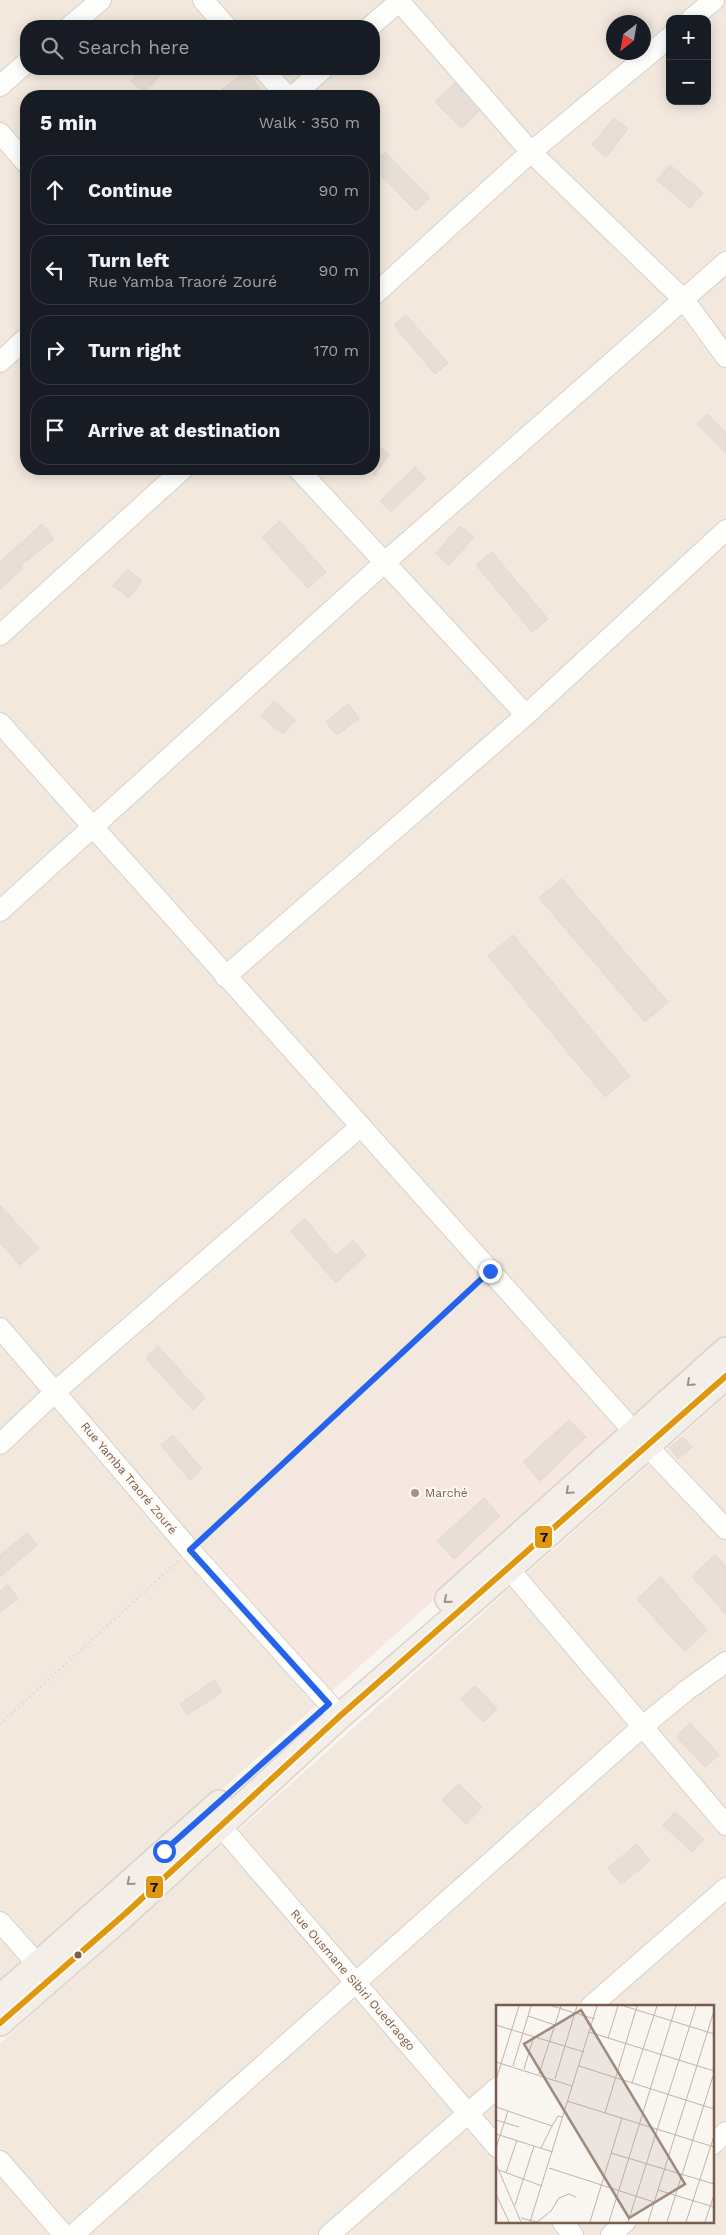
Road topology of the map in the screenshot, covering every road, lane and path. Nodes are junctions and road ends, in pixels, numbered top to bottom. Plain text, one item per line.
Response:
1 (101, 0) edge
2 (202, 0) edge
3 (400, 0) edge
4 (714, 0) edge
5 (696, 15) edge
6 (77, 20) edge
7 (220, 20) edge
8 (378, 20) edge
9 (666, 39) edge
10 (20, 69) edge
11 (268, 75) edge
12 (316, 75) edge
13 (0, 86) edge
14 (282, 90) edge
15 (300, 90) edge
16 (0, 133) edge
17 (530, 152) junction
18 (20, 156) edge
19 (726, 262) edge
20 (380, 290) edge
21 (684, 300) junction
22 (20, 344) edge
23 (726, 357) edge
24 (0, 362) edge
25 (176, 475) edge
26 (303, 475) edge
27 (726, 530) edge
28 (384, 563) junction
29 (0, 635) edge
30 (526, 715) junction
31 (0, 723) edge
32 (94, 828) junction
33 (0, 911) edge
34 (225, 977) junction
35 (361, 1126) junction
36 (490, 1271) junction
37 (0, 1328) edge
38 (726, 1350) edge
39 (726, 1376) edge
40 (56, 1391) junction
41 (640, 1439) junction
42 (0, 1444) edge
43 (726, 1529) edge
44 (190, 1550) junction
45 (510, 1568) junction
46 (726, 1662) edge
47 (334, 1710) junction
48 (0, 1724) edge
49 (642, 1727) junction
50 (214, 1818) junction
51 (726, 1825) edge
52 (726, 1888) edge
53 (0, 1922) edge
54 (44, 1972) junction
55 (356, 1983) junction
56 (0, 1998) edge
57 (592, 2005) edge
58 (0, 2023) edge
59 (496, 2089) edge
60 (469, 2113) junction
61 (726, 2132) edge
62 (714, 2143) edge
63 (496, 2146) edge
64 (0, 2162) edge
65 (563, 2222) edge
66 (625, 2222) edge
67 (64, 2235) edge
68 (73, 2235) edge
69 (329, 2235) edge
70 (573, 2235) edge
71 (611, 2235) edge

1 - 6 street
2 - 7 street
3 - 8 street
3 - 17 street
4 - 5 street
9 - 17 street
10 - 13 street
11 - 14 street
12 - 15 street
16 - 18 street
17 - 20 street
17 - 21 street
19 - 21 street
21 - 23 street
21 - 28 street
22 - 24 street
25 - 29 street
26 - 28 street
27 - 30 street
28 - 30 street
28 - 32 street
30 - 34 street
31 - 32 street
32 - 33 street
32 - 34 street
34 - 35 street
35 - 36 street
35 - 40 street
36 - 41 street
36 - 44 path
37 - 40 street, Rue Yamba Traoré Zouré
38 -> 41 main road
39 - 41 main road
40 - 42 street
40 - 44 street, Rue Yamba Traoré Zouré
41 - 43 street
41 - 45 main road
41 -> 47 main road
44 - 47 street, Rue Yamba Traoré Zouré
44 - 48 path
45 - 47 main road
45 - 49 street
46 - 49 street
47 - 50 main road
49 - 51 street
49 - 55 street
50 - 54 main road
50 - 55 street, Rue Ousmane Sibiri Ouedraogo
52 - 57 street
53 - 54 street
54 - 56 main road
54 - 58 main road
55 - 60 street, Rue Ousmane Sibiri Ouedraogo
55 - 68 street
59 - 60 street
60 - 63 street, Rue Ousmane Sibiri Ouedraogo
60 - 69 street
61 - 62 street
64 - 67 street
65 - 70 street
66 - 71 street

